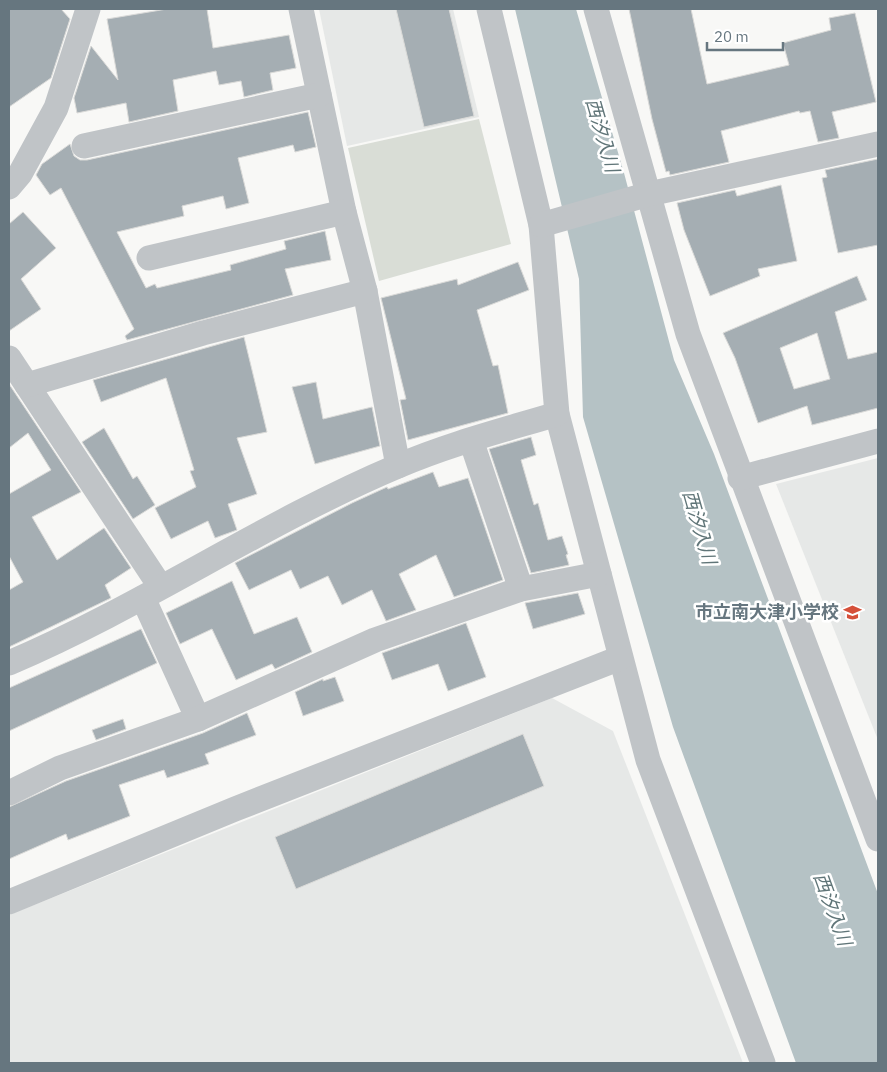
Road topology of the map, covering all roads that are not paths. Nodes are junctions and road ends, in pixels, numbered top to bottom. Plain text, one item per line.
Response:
1 (90, 9) edge
2 (301, 9) edge
3 (488, 9) edge
4 (596, 9) edge
5 (319, 95) junction
6 (878, 144) edge
7 (84, 146) dead end
8 (9, 187) edge
9 (649, 194) junction
10 (344, 212) junction
11 (541, 225) junction
12 (149, 258) dead end
13 (365, 290) junction
14 (9, 358) edge
15 (27, 385) junction
16 (557, 414) junction
17 (471, 440) junction
18 (878, 440) edge
19 (398, 466) junction
20 (740, 478) junction
21 (599, 574) junction
22 (521, 589) junction
23 (151, 592) junction
24 (620, 658) junction
25 (9, 663) edge
26 (198, 719) junction
27 (9, 794) edge
28 (878, 839) edge
29 (9, 902) edge
30 (763, 1063) edge

1 - 8 street
2 - 5 street
3 - 11 street
4 - 9 street
5 - 7 street
5 - 10 street
6 - 9 street
9 - 11 street
9 - 20 street
10 - 12 street
10 - 13 street
11 - 16 street
13 - 15 street
13 - 19 street
14 - 15 street
15 - 23 street
16 - 17 street
16 - 21 street
17 - 19 street
17 - 22 street
18 - 20 street
19 - 23 street
20 - 28 street
21 - 22 street
21 - 24 street
22 - 26 street
23 - 25 street
23 - 26 street
24 - 29 street
24 - 30 street
26 - 27 street

